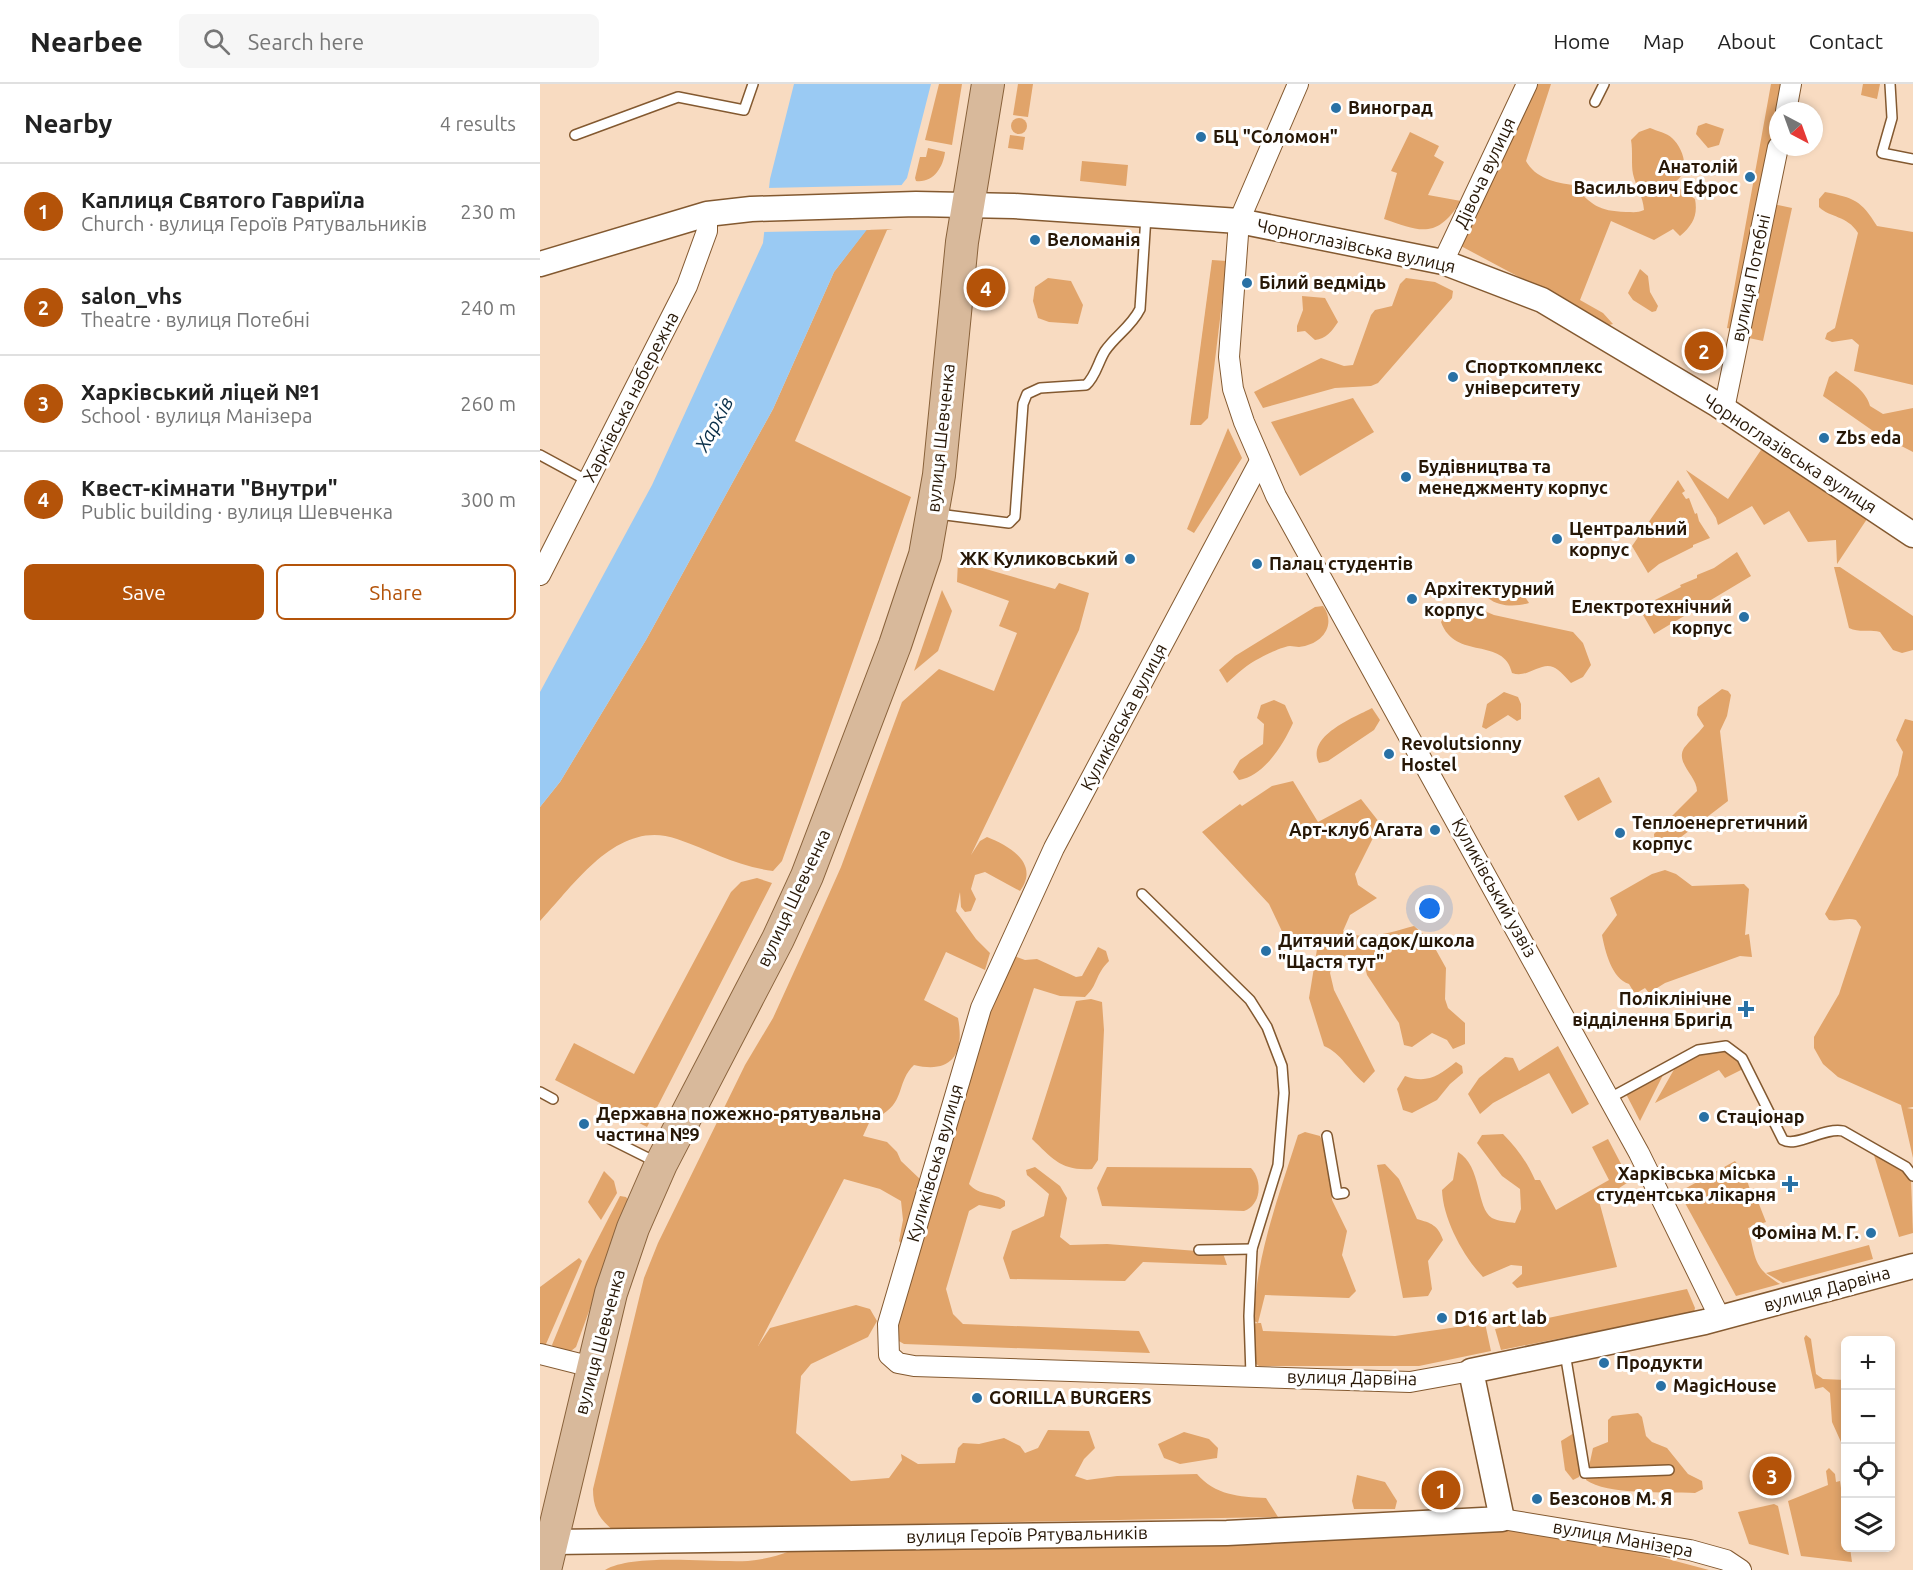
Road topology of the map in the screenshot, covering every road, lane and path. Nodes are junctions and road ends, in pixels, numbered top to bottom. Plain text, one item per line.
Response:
1 (753, 84) edge
2 (988, 84) edge
3 (1298, 84) edge
4 (1527, 84) edge
5 (1604, 84) edge
6 (1791, 84) edge
7 (1890, 84) edge
8 (1595, 102) dead end
9 (1788, 102) edge
10 (575, 135) dead end
11 (1776, 156) edge
12 (1913, 159) edge
13 (967, 205) junction
14 (707, 214) junction
15 (1146, 214) junction
16 (1239, 220) junction
17 (1443, 262) junction
18 (540, 264) edge
19 (1724, 409) junction
20 (540, 455) edge
21 (1259, 463) junction
22 (588, 481) junction
23 (934, 513) junction
24 (1913, 536) edge
25 (540, 575) edge
26 (1142, 894) dead end
27 (540, 1092) edge
28 (554, 1099) dead end
29 (1608, 1099) junction
30 (1327, 1136) dead end
31 (606, 1137) dead end
32 (661, 1164) junction
33 (1913, 1176) edge
34 (1344, 1193) dead end
35 (1252, 1249) junction
36 (1199, 1250) dead end
37 (1913, 1266) edge
38 (1720, 1318) junction
39 (1565, 1351) junction
40 (540, 1353) edge
41 (889, 1355) joint
42 (592, 1367) junction
43 (1471, 1371) junction
44 (1251, 1375) junction
45 (1669, 1470) dead end
46 (1502, 1519) junction
47 (549, 1556) edge
48 (1741, 1570) edge

1 - 10 lane
2 - 13 main road
3 - 16 street
4 - 17 street, Дівоча вулиця
5 - 8 lane
6 - 9 street
7 - 12 lane
11 - 19 street, вулиця Потебні
13 - 14 street, Чорноглазівська вулиця
13 - 15 street, Чорноглазівська вулиця
13 - 23 main road, вулиця Шевченка
14 - 18 street, Чорноглазівська вулиця
14 - 22 street, Харківська набережна
15 - 16 street, Чорноглазівська вулиця
15 - 23 lane
16 - 17 street, Чорноглазівська вулиця
16 - 21 street
17 - 19 street, Чорноглазівська вулиця
19 - 24 street, Чорноглазівська вулиця
20 - 22 lane
21 - 29 street, Куликівський узвіз
21 - 41 street, Куликівська вулиця
22 - 25 street, Харківська набережна
23 - 32 main road, вулиця Шевченка
26 - 35 lane
27 - 28 lane
29 - 33 lane
29 - 38 street, Куликівський узвіз
30 - 34 lane
31 - 32 lane
32 - 42 main road, вулиця Шевченка
35 - 36 lane
35 - 44 lane
37 - 38 street, вулиця Дарвіна
38 - 39 street, вулиця Дарвіна
39 - 43 street, вулиця Дарвіна
39 - 45 lane
40 - 42 street
41 - 44 street, вулиця Дарвіна
42 - 47 main road, вулиця Шевченка
43 - 44 street, вулиця Дарвіна
43 - 46 street
46 - 47 street, вулиця Героїв Рятувальників
46 - 48 street, вулиця Манізера

